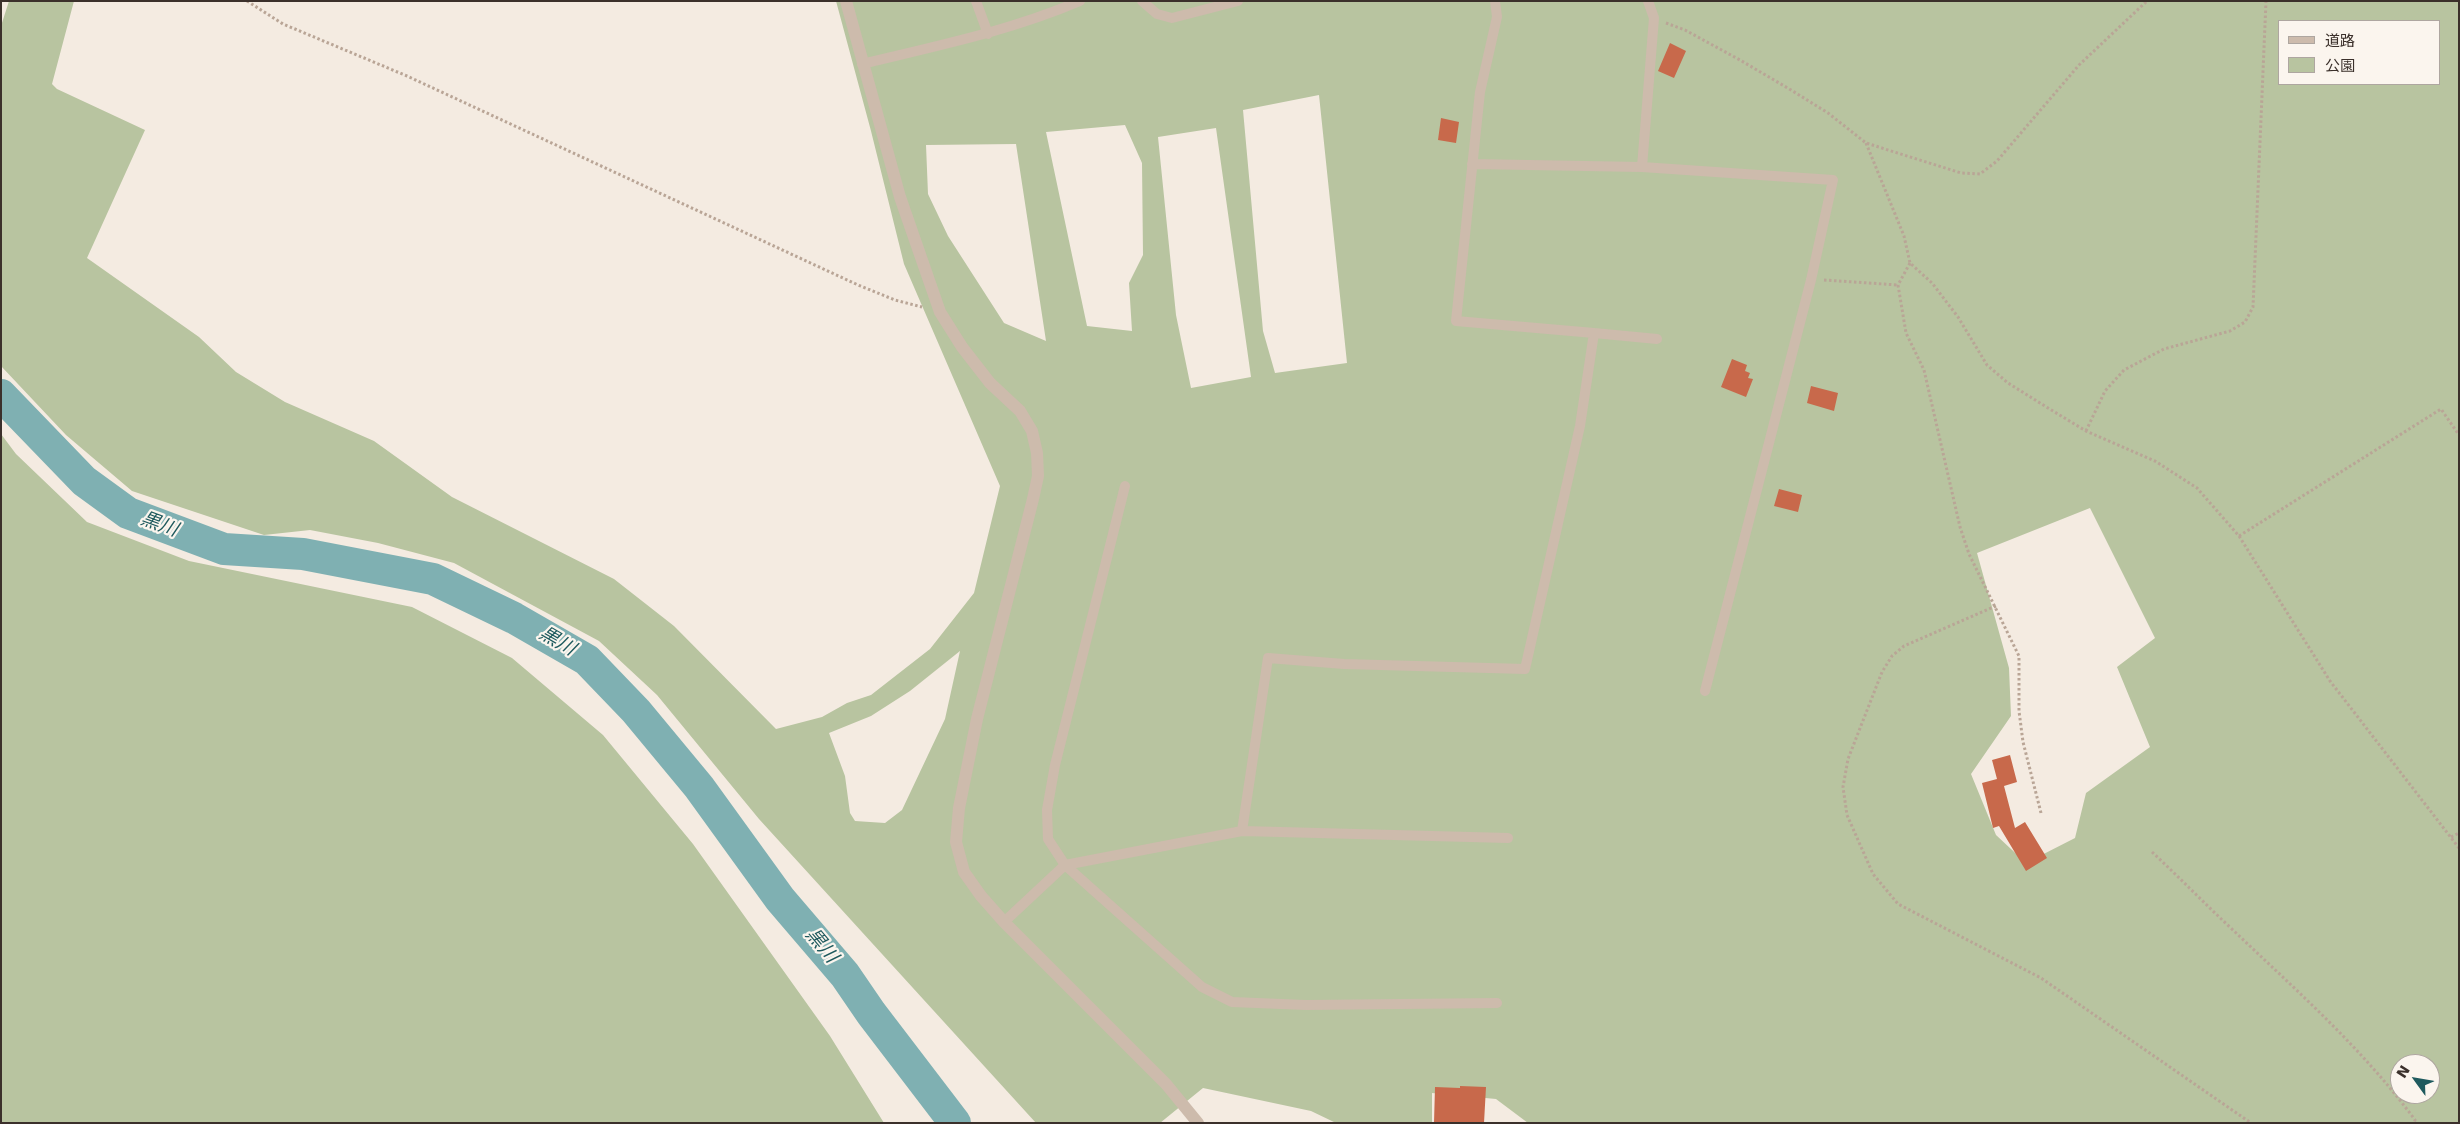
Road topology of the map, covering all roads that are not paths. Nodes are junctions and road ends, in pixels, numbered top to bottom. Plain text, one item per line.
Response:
1 (846, 1) edge
2 (976, 1) edge
3 (1080, 1) edge
4 (1142, 1) edge
5 (1238, 1) edge
6 (1496, 1) edge
7 (1648, 1) edge
8 (988, 34) junction
9 (862, 64) junction
10 (1472, 164) junction
11 (1642, 167) junction
12 (1594, 333) junction
13 (1657, 339) dead end
14 (1125, 486) dead end
15 (1705, 691) dead end
16 (1242, 831) junction
17 (1508, 838) dead end
18 (1065, 865) junction
19 (1004, 922) junction
20 (1497, 1003) dead end
21 (1198, 1123) edge

1 - 9 street
2 - 8 lane
3 - 8 lane
4 - 5 lane
6 - 10 lane
7 - 11 lane
8 - 9 lane
9 - 19 street
10 - 11 lane
10 - 12 lane
11 - 15 lane
12 - 13 lane
12 - 16 lane
14 - 18 lane
16 - 17 lane
16 - 18 lane
18 - 19 lane
18 - 20 lane
19 - 21 street

